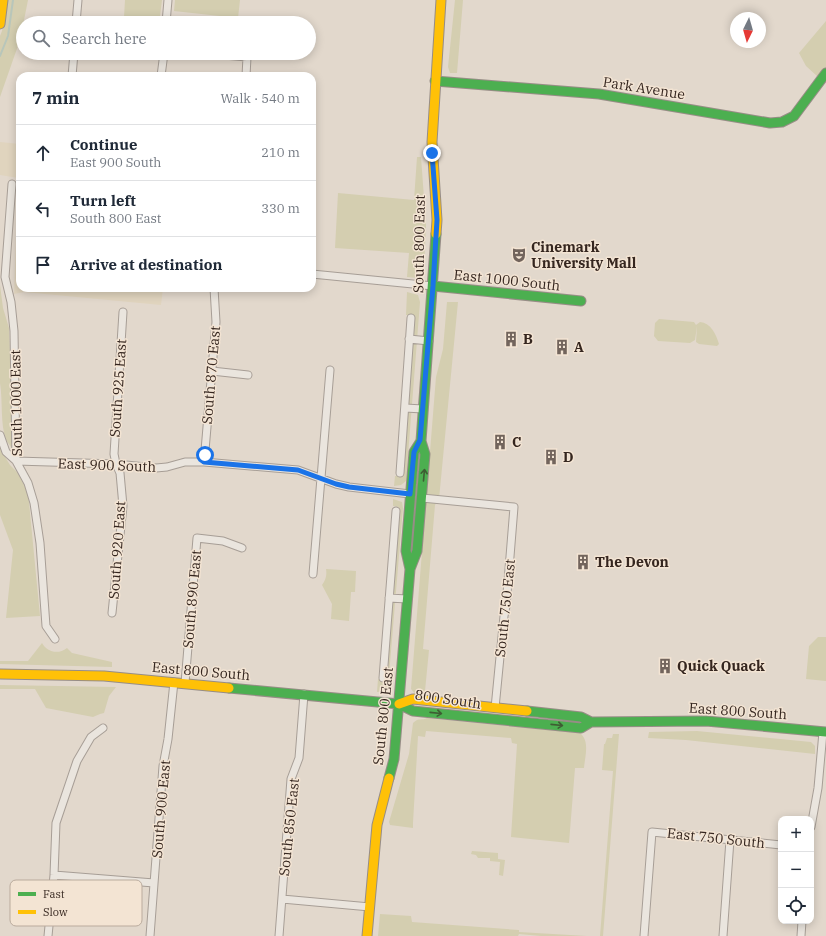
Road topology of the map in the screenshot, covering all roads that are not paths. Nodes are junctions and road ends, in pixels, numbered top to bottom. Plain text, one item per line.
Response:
1 (3, 0) edge
2 (78, 0) edge
3 (168, 0) edge
4 (441, 0) edge
5 (77, 16) edge
6 (167, 16) edge
7 (0, 24) edge
8 (73, 60) edge
9 (163, 60) edge
10 (247, 60) edge
11 (72, 72) edge
12 (162, 72) edge
13 (246, 72) edge
14 (826, 73) edge
15 (435, 80) junction
16 (12, 184) dead end
17 (316, 274) edge
18 (433, 286) junction
19 (214, 292) edge
20 (581, 301) dead end
21 (123, 312) dead end
22 (411, 318) dead end
23 (409, 339) junction
24 (429, 341) junction
25 (330, 370) dead end
26 (212, 371) junction
27 (248, 375) dead end
28 (405, 408) junction
29 (423, 409) junction
30 (0, 435) edge
31 (420, 440) junction
32 (16, 461) junction
33 (204, 462) junction
34 (116, 464) junction
35 (400, 472) dead end
36 (321, 478) junction
37 (410, 494) junction
38 (422, 498) junction
39 (396, 511) dead end
40 (394, 537) junction
41 (406, 538) junction
42 (242, 548) dead end
43 (417, 551) junction
44 (410, 569) junction
45 (313, 574) dead end
46 (389, 598) junction
47 (407, 600) junction
48 (112, 614) dead end
49 (55, 639) dead end
50 (0, 674) edge
51 (383, 678) dead end
52 (174, 682) junction
53 (185, 684) junction
54 (304, 694) junction
55 (399, 704) junction
56 (495, 708) junction
57 (591, 722) junction
58 (648, 722) joint
59 (103, 728) dead end
60 (824, 732) edge
61 (813, 816) edge
62 (730, 840) junction
63 (778, 844) edge
64 (54, 875) junction
65 (54, 880) edge
66 (116, 880) edge
67 (142, 882) edge
68 (154, 883) junction
69 (282, 899) junction
70 (370, 907) junction
71 (802, 924) edge
72 (49, 926) edge
73 (48, 936) edge
74 (150, 936) edge
75 (279, 936) edge
76 (367, 936) edge
77 (644, 936) edge
78 (723, 936) edge
79 (801, 936) edge

1 - 7 main road
2 - 5 street
3 - 6 street
4 - 15 main road, South 800 East
8 - 11 street
9 - 12 street
10 - 13 street
14 - 15 main road, Park Avenue
15 - 18 main road, South 800 East
16 - 32 street, South 1000 East
17 - 18 street, East 1000 South
18 - 20 main road, East 1000 South
18 - 24 main road, South 800 East
19 - 26 street, South 870 East
21 - 34 street, South 925 East
22 - 23 street
23 - 24 street
23 - 28 street
24 - 29 main road, South 800 East
25 - 36 street
26 - 27 street
26 - 33 street, South 870 East
28 - 29 street
28 - 35 street
29 - 31 main road, South 800 East
30 - 32 street
31 - 37 main road, South 800 East
38 -> 31 main road, South 800 East
32 - 34 street, East 900 South
32 - 49 street, South 1000 East
33 - 34 street, East 900 South
33 - 36 street, East 900 South
34 - 48 street, South 920 East
36 - 37 street, East 900 South
36 - 45 street
37 - 41 main road, South 800 East
37 - 43 main road
38 - 43 main road, South 800 East
38 - 56 street, South 750 East
39 - 40 street
40 - 41 street
40 - 46 street
41 - 44 main road, South 800 East
42 - 53 street, South 890 East
43 - 44 main road, South 800 East
44 - 47 main road, South 800 East
46 - 47 street
46 - 51 street
47 - 55 main road, South 800 East
50 - 52 main road, East 800 South
52 - 53 main road, East 800 South
52 - 68 street, South 900 East
53 - 54 main road, East 800 South
54 - 55 main road, East 800 South
54 - 69 street, South 850 East
55 - 56 main road, 800 South
55 -> 57 main road, 800 South
55 - 70 main road, South 800 East
56 - 57 main road, 800 South
57 - 58 main road, 800 South
58 - 60 main road, East 800 South
59 - 64 street
60 - 61 street
62 - 63 street, East 750 South
62 - 77 street, East 750 South
62 - 78 street
64 - 65 street
64 - 66 street
67 - 68 street
68 - 74 street, South 900 East
69 - 70 street
69 - 75 street, South 850 East
70 - 76 main road, South 800 East
71 - 79 street
72 - 73 street

